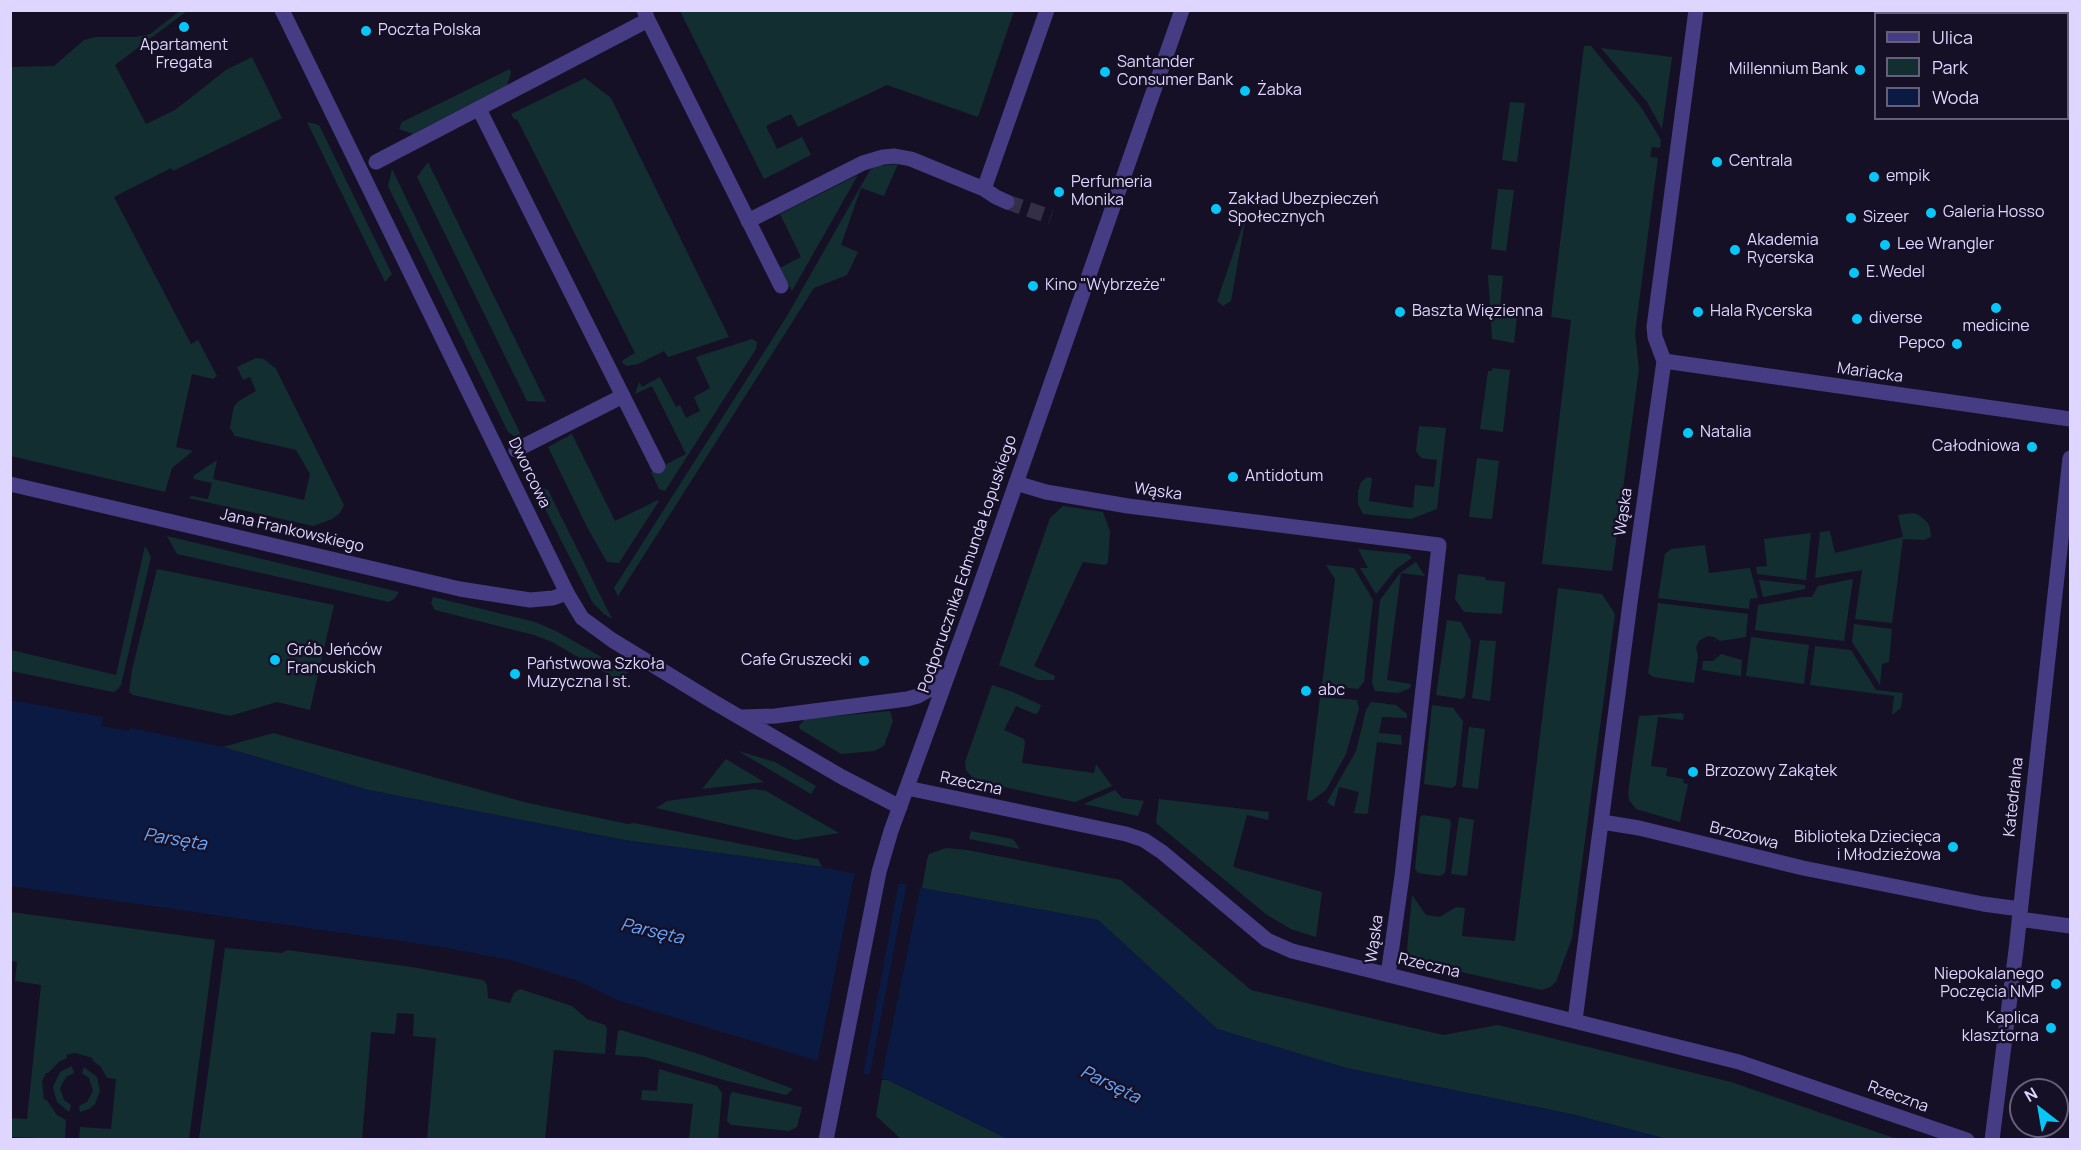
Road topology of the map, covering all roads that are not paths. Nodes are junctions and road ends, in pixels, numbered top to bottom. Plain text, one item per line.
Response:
1 (282, 10) edge
2 (1047, 10) edge
3 (1182, 10) edge
4 (1696, 10) edge
5 (646, 15) edge
6 (479, 109) junction
7 (376, 162) dead end
8 (984, 189) junction
9 (1007, 202) tunnel mouth
10 (748, 221) junction
11 (781, 286) dead end
12 (1664, 361) junction
13 (623, 396) junction
14 (2070, 419) edge
15 (516, 450) dead end
16 (2070, 458) edge
17 (658, 466) dead end
18 (1016, 483) junction
19 (10, 484) edge
20 (567, 592) junction
21 (949, 671) junction
22 (741, 717) junction
23 (907, 788) junction
24 (900, 807) junction
25 (1602, 822) junction
26 (2020, 914) junction
27 (2070, 926) edge
28 (1388, 975) junction
29 (1575, 1020) junction
30 (826, 1140) edge
31 (1967, 1140) edge
32 (1992, 1140) edge

1 - 20 street, Dworcowa
2 - 8 street
3 - 18 street, Podporucznika Edmunda Łopuskiego
4 - 12 street, Wąska
5 - 6 street
5 - 10 street
6 - 7 street
6 - 13 street
8 - 9 street
8 - 10 street
10 - 11 street
12 - 14 street, Mariacka
12 - 25 street, Wąska
13 - 15 street
13 - 17 street
16 - 26 street, Katedralna
18 - 21 street, Podporucznika Edmunda Łopuskiego
18 - 28 street, Wąska
19 - 20 street, Jana Frankowskiego
20 - 22 street, Dworcowa
21 - 22 street
21 - 23 street, Podporucznika Edmunda Łopuskiego
22 - 24 street, Dworcowa
23 - 24 street, Podporucznika Edmunda Łopuskiego
23 - 28 street, Rzeczna
24 - 30 street, Podporucznika Edmunda Łopuskiego
25 - 26 street, Brzozowa
25 - 29 street, Wąska
26 - 27 street, Brzozowa
26 - 32 street, Katedralna
28 - 29 street, Rzeczna
29 - 31 street, Rzeczna

